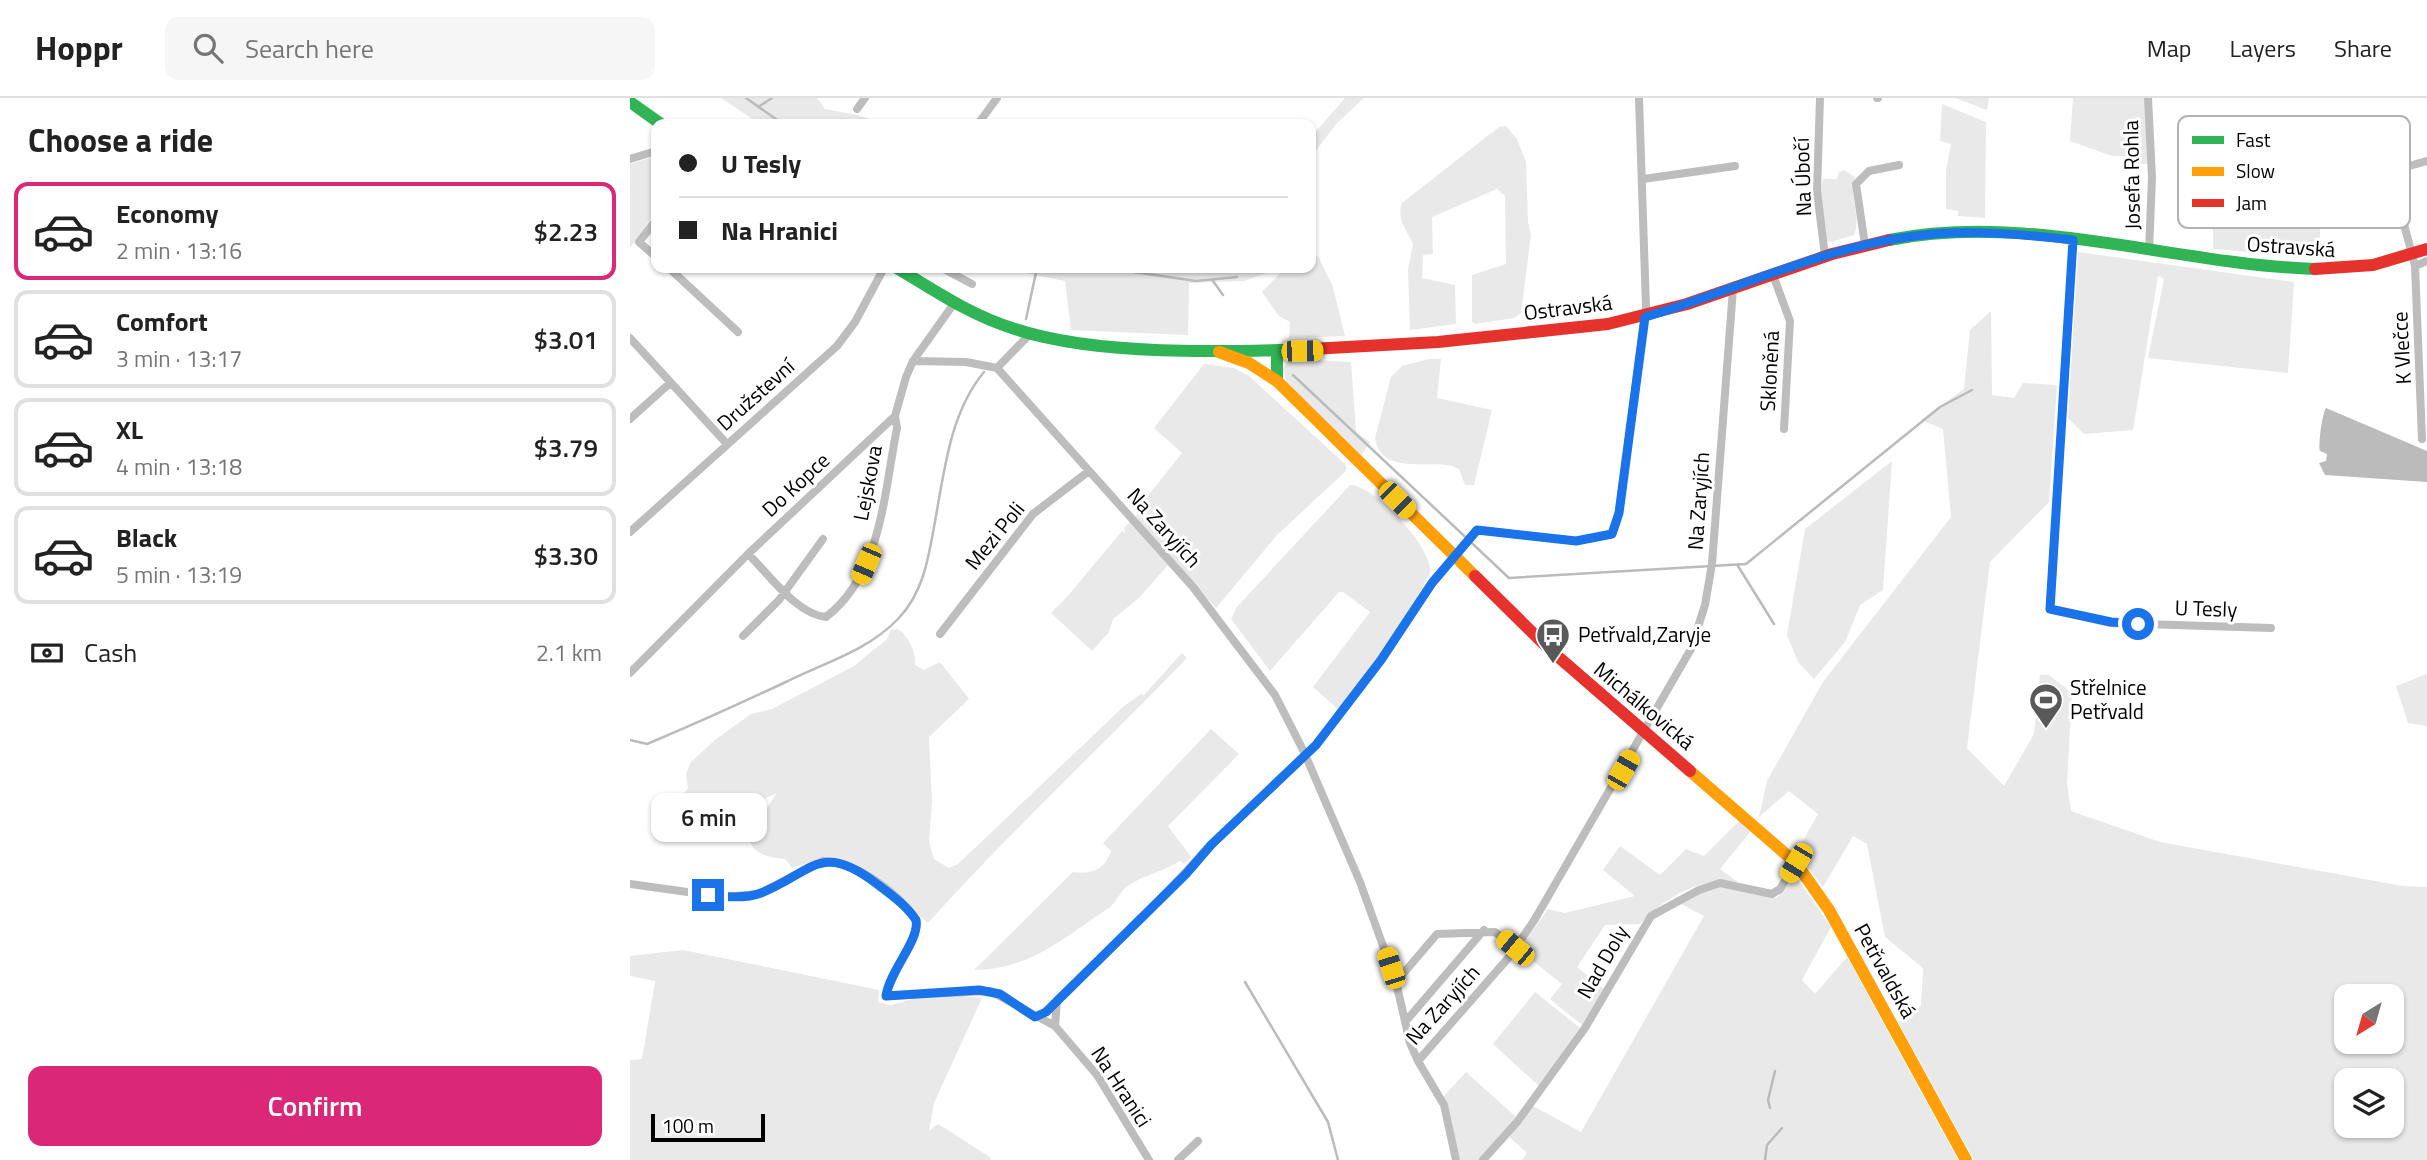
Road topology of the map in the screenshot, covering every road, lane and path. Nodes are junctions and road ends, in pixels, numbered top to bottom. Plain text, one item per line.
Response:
1 (865, 98) edge
2 (997, 98) edge
3 (1639, 98) edge
4 (1820, 98) edge
5 (2148, 98) edge
6 (630, 102) edge
7 (857, 109) dead end
8 (654, 119) edge
9 (982, 119) edge
10 (651, 153) edge
11 (630, 159) edge
12 (2427, 161) edge
13 (1899, 165) dead end
14 (1735, 166) dead end
15 (2410, 166) edge
16 (1643, 179) junction
17 (651, 226) edge
18 (2405, 228) edge
19 (2073, 240) junction
20 (1865, 245) junction
21 (2427, 248) edge
22 (2149, 251) junction
23 (651, 253) edge
24 (1825, 256) junction
25 (2414, 260) junction
26 (2427, 261) edge
27 (674, 273) edge
28 (881, 273) edge
29 (905, 273) edge
30 (951, 273) edge
31 (1773, 275) junction
32 (972, 284) dead end
33 (1732, 289) junction
34 (954, 302) junction
35 (1645, 317) junction
36 (738, 332) dead end
37 (1030, 334) junction
38 (630, 338) edge
39 (1215, 350) junction
40 (1272, 352) junction
41 (914, 362) junction
42 (997, 368) junction
43 (1264, 372) junction
44 (1277, 381) junction
45 (670, 383) junction
46 (895, 416) junction
47 (630, 419) edge
48 (1784, 429) dead end
49 (2422, 439) dead end
50 (727, 444) junction
51 (1089, 471) junction
52 (630, 532) edge
53 (823, 539) dead end
54 (748, 554) junction
55 (1453, 555) junction
56 (786, 591) junction
57 (2271, 628) dead end
58 (940, 634) dead end
59 (743, 636) dead end
60 (630, 673) edge
61 (1645, 733) junction
62 (1306, 757) junction
63 (1747, 818) joint
64 (1796, 863) junction
65 (630, 884) edge
66 (1484, 930) junction
67 (1515, 948) junction
68 (1396, 982) junction
69 (1055, 1006) junction
70 (1035, 1017) junction
71 (1406, 1021) junction
72 (1055, 1026) junction
73 (1419, 1061) junction
74 (1198, 1141) dead end
75 (1149, 1160) edge
76 (1178, 1160) edge
77 (1456, 1160) edge
78 (1483, 1160) edge
79 (1966, 1160) edge

1 - 7 street
2 - 9 street
3 - 16 street
4 - 24 street, Na Úbočí
5 - 22 street, Josefa Rohla
6 - 8 main road
10 - 11 street
12 - 15 street
13 - 20 street
14 - 16 street
16 - 35 street
17 - 23 street
18 - 25 street
19 - 20 main road, Ostravská
19 - 22 main road, Ostravská
19 - 57 street, U Tesly
20 - 24 main road, Ostravská
21 - 25 main road, Ostravská
22 - 25 main road, Ostravská
24 - 31 main road, Ostravská
25 - 26 street
25 - 49 street, K Vlečce
27 - 36 street
28 - 50 street, Družstevní
29 - 34 main road, Ostravská
30 - 32 street
31 - 33 main road, Ostravská
31 - 48 street, Skloněná
33 - 35 main road, Ostravská
33 - 61 street, Na Zaryjích
34 - 37 main road, Ostravská
34 - 41 street
35 - 40 main road, Ostravská
35 - 55 street
37 - 39 main road, Ostravská
37 - 42 street
38 - 45 street
39 - 40 main road, Ostravská
39 - 43 main road, Michálkovická
40 - 43 main road
40 - 44 main road
41 - 42 street
41 - 46 street
42 - 51 street, Na Zaryjích
43 - 44 main road, Michálkovická
44 - 55 main road, Michálkovická
45 - 47 street
45 - 50 street
46 - 54 street, Do Kopce
46 - 56 street, Lejskova
50 - 52 street, Družstevní
51 - 58 street, Mezi Poli
51 - 62 street, Na Zaryjích
53 - 56 street
54 - 56 street, Lejskova
54 - 60 street, Do Kopce
55 - 61 main road, Michálkovická
55 - 62 street
56 - 59 street
61 - 63 main road, Michálkovická
61 - 67 street, Na Zaryjích
62 - 68 street, Na Zaryjích
62 - 69 street
63 - 64 main road, Petřvaldská
64 - 78 street, Nad Doly
64 - 79 main road, Petřvaldská
65 - 70 street, Na Hranici
66 - 67 street
66 - 68 street
66 - 71 street
67 - 73 street, Na Zaryjích
68 - 71 street, Na Zaryjích
69 - 70 street
69 - 72 street
70 - 72 street, Na Hranici
71 - 73 street, Na Zaryjích
72 - 75 street, Na Hranici
73 - 77 street
74 - 76 street

